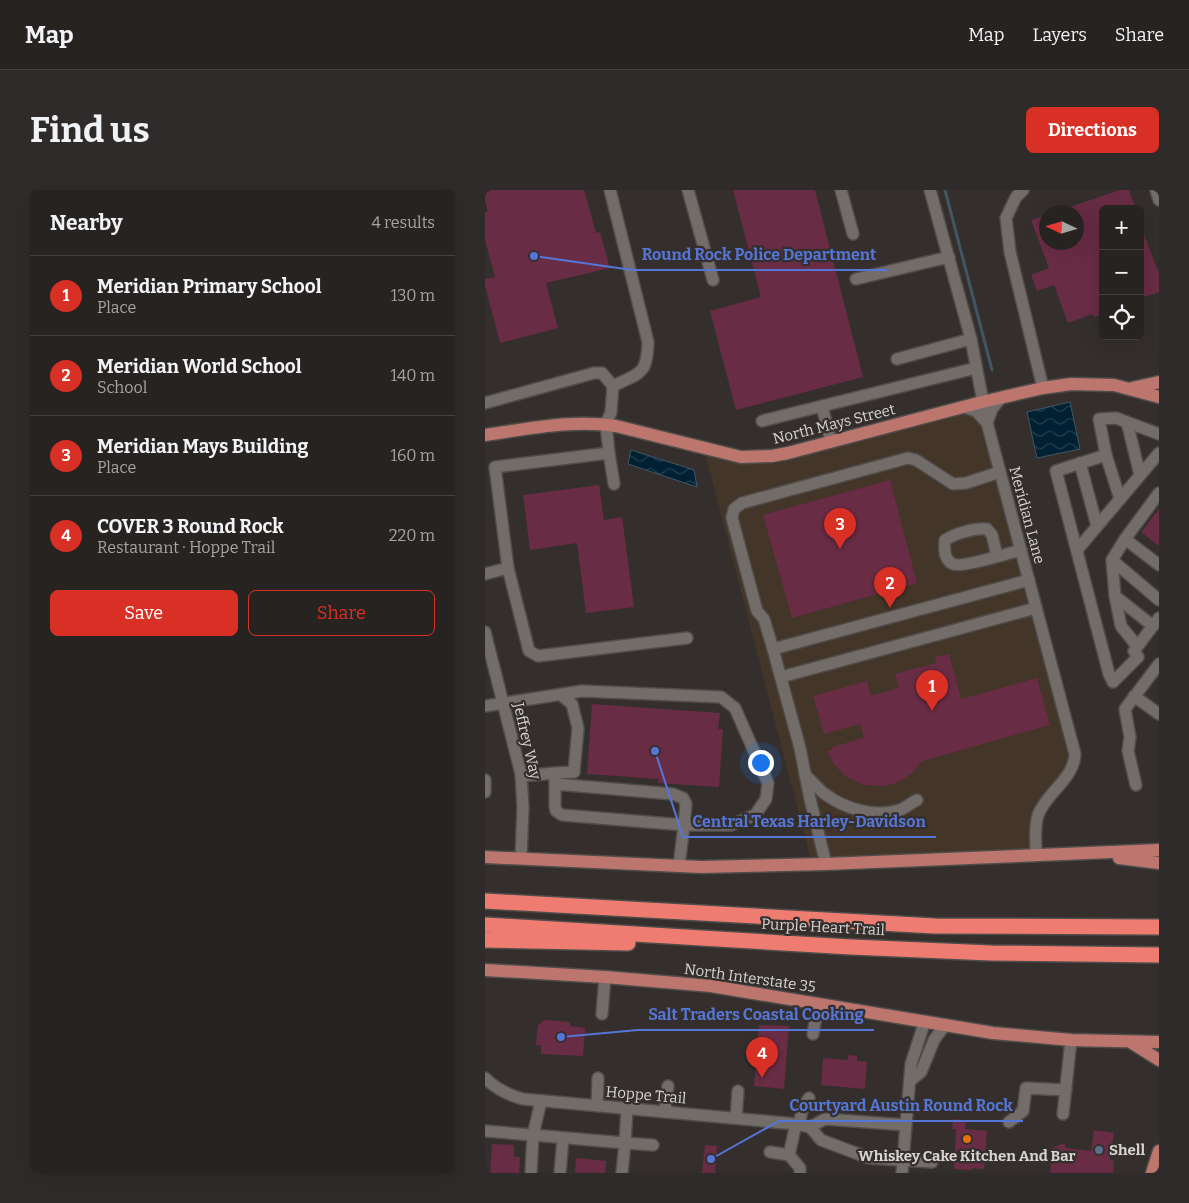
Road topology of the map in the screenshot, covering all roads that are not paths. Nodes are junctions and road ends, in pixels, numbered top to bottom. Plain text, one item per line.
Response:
1 (610, 190) edge
2 (688, 190) edge
3 (841, 190) edge
4 (930, 190) edge
5 (1023, 190) edge
6 (1155, 190) edge
7 (1159, 200) edge
8 (853, 234) dead end
9 (949, 257) junction
10 (856, 279) dead end
11 (713, 280) dead end
12 (971, 339) junction
13 (897, 359) dead end
14 (976, 368) junction
15 (1159, 382) edge
16 (613, 386) junction
17 (1043, 388) junction
18 (1130, 389) junction
19 (1159, 397) edge
20 (1000, 399) junction
21 (982, 402) junction
22 (485, 403) edge
23 (823, 406) junction
24 (964, 407) junction
25 (762, 421) dead end
26 (1127, 422) junction
27 (987, 423) junction
28 (606, 424) junction
29 (1159, 434) edge
30 (485, 435) edge
31 (831, 442) junction
32 (609, 453) junction
33 (1159, 453) edge
34 (1106, 455) junction
35 (1079, 463) junction
36 (1000, 472) junction
37 (1140, 475) junction
38 (614, 484) dead end
39 (1159, 493) edge
40 (1120, 499) junction
41 (1097, 526) junction
42 (1125, 539) junction
43 (1021, 550) junction
44 (1077, 550) junction
45 (997, 556) junction
46 (1111, 560) junction
47 (1159, 565) edge
48 (508, 568) junction
49 (485, 574) edge
50 (1029, 580) junction
51 (1115, 596) junction
52 (1159, 600) edge
53 (1036, 608) junction
54 (1156, 622) edge
55 (485, 632) edge
56 (687, 638) dead end
57 (487, 645) edge
58 (1137, 646) junction
59 (773, 649) junction
60 (1157, 672) edge
61 (781, 677) junction
62 (561, 694) junction
63 (1134, 696) junction
64 (504, 703) junction
65 (485, 706) edge
66 (1159, 714) edge
67 (805, 775) junction
68 (521, 776) junction
69 (555, 778) junction
70 (485, 780) edge
71 (1136, 785) dead end
72 (485, 792) edge
73 (917, 800) dead end
74 (684, 824) junction
75 (1036, 839) junction
76 (1159, 850) edge
77 (1086, 853) junction
78 (1036, 855) junction
79 (485, 856) edge
80 (1020, 856) junction
81 (521, 858) junction
82 (1159, 863) edge
83 (826, 864) junction
84 (679, 866) junction
85 (485, 901) edge
86 (485, 924) edge
87 (1159, 927) edge
88 (485, 940) edge
89 (809, 944) junction
90 (1159, 955) edge
91 (485, 970) edge
92 (605, 977) junction
93 (818, 1004) junction
94 (602, 1014) dead end
95 (925, 1021) junction
96 (945, 1024) junction
97 (1159, 1032) edge
98 (813, 1034) dead end
99 (1071, 1040) junction
100 (1129, 1041) junction
101 (1159, 1042) edge
102 (1159, 1060) edge
103 (485, 1078) edge
104 (598, 1078) dead end
105 (910, 1081) junction
106 (668, 1086) dead end
107 (1066, 1090) junction
108 (738, 1091) dead end
109 (809, 1098) dead end
110 (541, 1101) junction
111 (597, 1106) junction
112 (627, 1108) junction
113 (665, 1112) junction
114 (1063, 1114) dead end
115 (736, 1118) junction
116 (1009, 1122) dead end
117 (802, 1125) junction
118 (906, 1125) junction
119 (485, 1131) edge
120 (533, 1135) junction
121 (563, 1138) junction
122 (625, 1143) junction
123 (653, 1144) dead end
124 (770, 1152) dead end
125 (1159, 1152) edge
126 (789, 1155) junction
127 (903, 1160) junction
128 (932, 1162) dead end
129 (531, 1173) edge
130 (560, 1173) edge
131 (622, 1173) edge
132 (800, 1173) edge
133 (902, 1173) edge
134 (1152, 1173) edge

1 - 16 street
2 - 11 street
3 - 8 street
4 - 9 street, Meridian Lane
5 - 17 street
6 - 7 street
9 - 10 street
9 - 12 street, Meridian Lane
12 - 13 street
12 - 14 street, Meridian Lane
14 - 21 street, Meridian Lane
14 - 23 street
15 - 18 main road
16 - 22 street
16 - 28 street
17 - 18 main road, North Mays Street
17 - 20 main road, North Mays Street
18 - 19 main road, North Mays Street
20 - 21 main road, North Mays Street
20 - 27 street
21 - 24 main road, North Mays Street
21 - 27 street, Meridian Lane
23 - 25 street
23 - 31 street
24 - 27 street
24 - 31 main road, North Mays Street
26 - 29 street
26 - 34 street
26 - 37 street
27 - 36 street, Meridian Lane
28 - 30 main road, North Mays Street
28 - 31 main road, North Mays Street
28 - 32 street
32 - 38 street
32 - 48 street
33 - 37 street
34 - 35 street
34 - 40 street
35 - 41 street
35 - 44 street
36 - 43 street, Meridian Lane
36 - 59 street
37 - 40 street
39 - 42 street
40 - 41 street
41 - 44 street
42 - 46 street
42 - 47 street
43 - 45 street
43 - 50 street, Meridian Lane
44 - 58 street
45 - 45 street
46 - 51 street
46 - 52 street
48 - 49 street
48 - 56 street
50 - 53 street, Meridian Lane
50 - 59 street
51 - 54 street
51 - 58 street
53 - 61 street
53 - 75 street, Meridian Lane
54 - 58 street
55 - 57 street, Jeffrey Way
57 - 64 street, Jeffrey Way
59 - 61 street
60 - 63 street
61 - 67 street
62 - 64 street
62 - 69 street
62 - 74 street
63 - 66 street
63 - 71 street
64 - 65 street
64 - 68 street, Jeffrey Way
67 - 73 street
67 - 83 street
68 - 69 street
68 - 81 street, Jeffrey Way
69 - 74 street
69 - 74 street
70 - 72 street
74 - 84 street
75 - 78 street, Meridian Lane
75 - 80 street
76 - 77 main road
77 - 78 main road
77 - 82 main road
78 - 80 main road
79 - 81 main road
80 - 83 main road
81 - 84 main road
83 - 84 main road
85 - 87 highway, Purple Heart Trail
86 - 89 highway, Purple Heart Trail
88 - 89 highway
89 - 90 highway, Purple Heart Trail
91 - 92 main road, North Interstate 35
92 - 93 main road, North Interstate 35
92 - 94 street
93 - 95 main road, North Interstate 35
93 - 98 street
95 - 96 main road, North Interstate 35
95 - 105 street
96 - 99 main road, North Interstate 35
96 - 105 street
97 - 100 main road
99 - 100 main road, North Interstate 35
99 - 107 street
100 - 101 main road, North Interstate 35
100 - 102 main road
103 - 110 street, Hoppe Trail
104 - 111 street
105 - 118 street
106 - 113 street
107 - 114 street
107 - 116 street
108 - 115 street
109 - 117 street
110 - 111 street, Hoppe Trail
110 - 120 street
111 - 112 street, Hoppe Trail
112 - 113 street, Hoppe Trail
112 - 122 street
113 - 115 street, Hoppe Trail
115 - 117 street, Hoppe Trail
117 - 118 street, Hoppe Trail
117 - 126 street
117 - 127 street
118 - 127 street
119 - 120 street
120 - 121 street
120 - 129 street
121 - 122 street
121 - 130 street
122 - 123 street
122 - 131 street
124 - 126 street
125 - 134 main road
126 - 132 street
127 - 128 street
127 - 133 street

